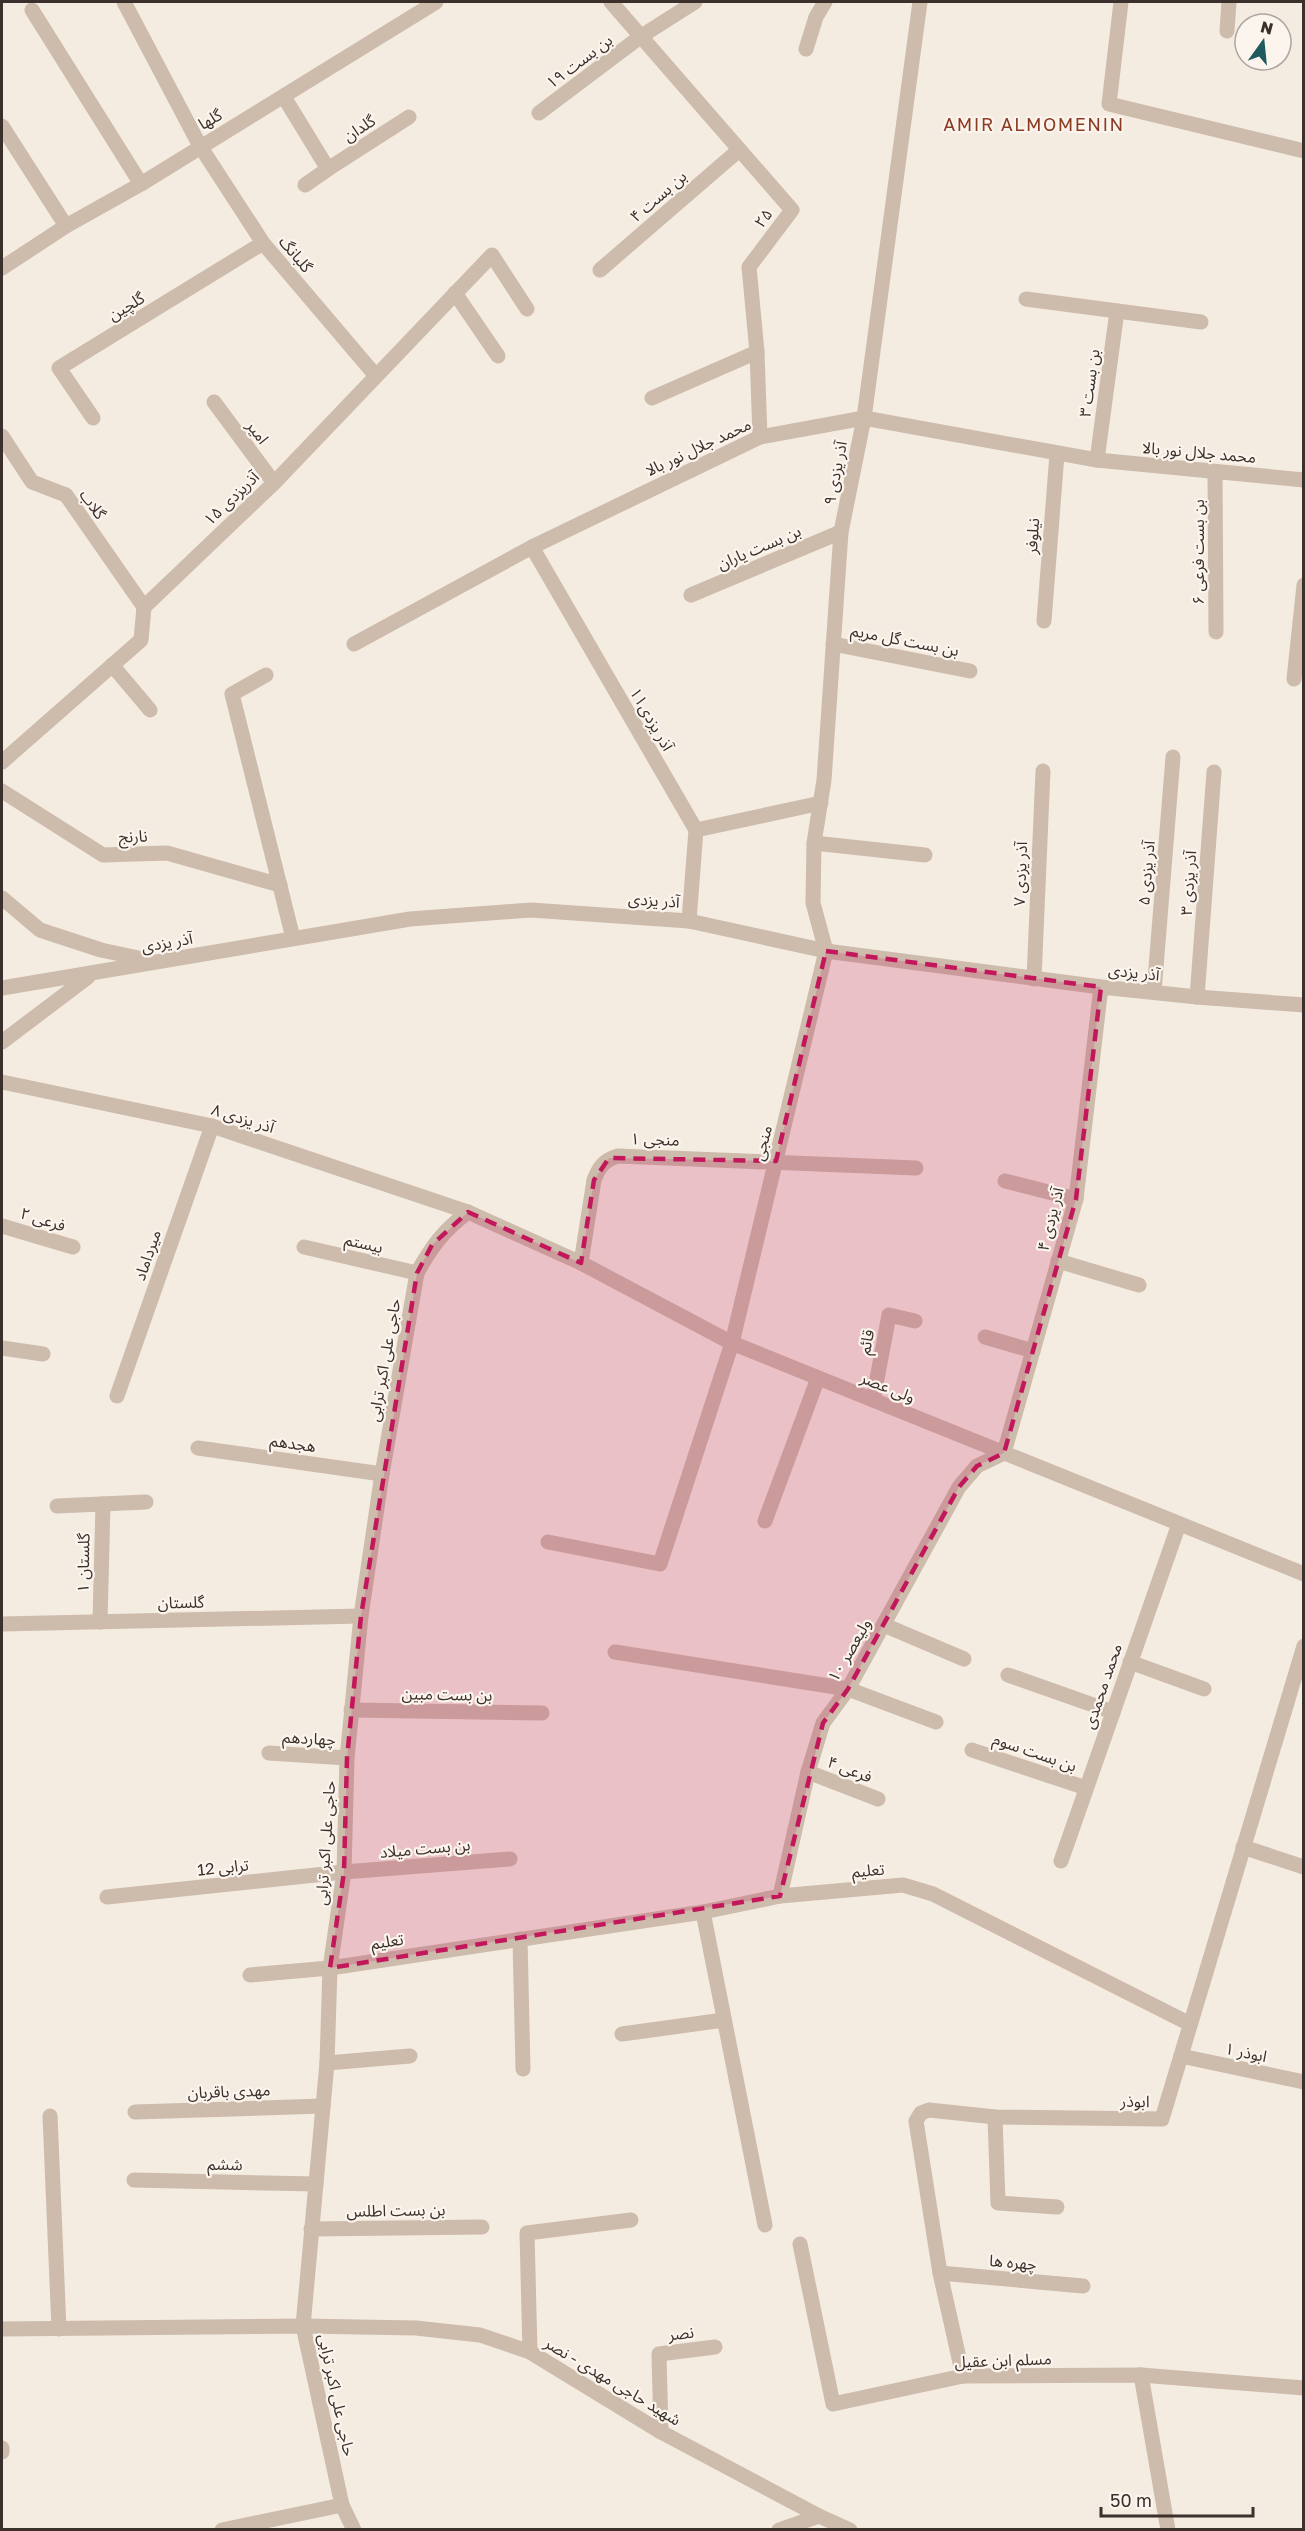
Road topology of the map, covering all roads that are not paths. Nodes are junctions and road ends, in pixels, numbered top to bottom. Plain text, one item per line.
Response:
1 (124, 2) edge
2 (436, 2) edge
3 (611, 2) edge
4 (695, 2) edge
5 (825, 2) edge
6 (920, 2) edge
7 (1121, 2) edge
8 (1229, 2) edge
9 (32, 10) dead end
10 (1227, 31) dead end
11 (640, 37) junction
12 (806, 49) dead end
13 (284, 97) junction
14 (539, 113) dead end
15 (410, 117) dead end
16 (2, 126) edge
17 (200, 146) junction
18 (739, 150) junction
19 (1304, 151) edge
20 (328, 169) junction
21 (141, 184) junction
22 (305, 185) dead end
23 (66, 226) junction
24 (263, 243) junction
25 (2, 268) edge
26 (600, 270) dead end
27 (455, 293) junction
28 (1026, 299) dead end
29 (527, 309) dead end
30 (1117, 311) junction
31 (1201, 322) dead end
32 (757, 352) junction
33 (498, 356) dead end
34 (376, 376) junction
35 (652, 398) dead end
36 (214, 402) dead end
37 (864, 417) junction
38 (93, 418) dead end
39 (2, 436) edge
40 (760, 437) junction
41 (1057, 454) junction
42 (1097, 460) junction
43 (1215, 472) junction
44 (1304, 480) edge
45 (274, 483) junction
46 (841, 532) junction
47 (532, 547) junction
48 (1304, 585) edge
49 (691, 595) dead end
50 (144, 607) junction
51 (1044, 621) dead end
52 (1216, 632) dead end
53 (354, 644) dead end
54 (833, 645) junction
55 (112, 665) junction
56 (970, 671) dead end
57 (266, 675) dead end
58 (1294, 679) dead end
59 (150, 710) dead end
60 (1173, 757) dead end
61 (2, 762) edge
62 (1043, 771) dead end
63 (1214, 772) dead end
64 (2, 791) edge
65 (821, 803) junction
66 (696, 830) junction
67 (814, 843) junction
68 (925, 855) dead end
69 (280, 885) junction
70 (2, 897) edge
71 (689, 921) junction
72 (293, 938) junction
73 (826, 951) junction
74 (157, 961) junction
75 (90, 975) junction
76 (1034, 979) junction
77 (1101, 987) junction
78 (2, 988) edge
79 (1154, 992) junction
80 (1197, 997) junction
81 (1304, 1005) edge
82 (2, 1042) edge
83 (2, 1082) edge
84 (212, 1126) junction
85 (776, 1161) junction
86 (916, 1168) dead end
87 (1005, 1181) dead end
88 (1076, 1199) junction
89 (468, 1212) junction
90 (2, 1226) edge
91 (73, 1247) dead end
92 (304, 1247) dead end
93 (1058, 1261) junction
94 (581, 1263) junction
95 (417, 1274) junction
96 (1138, 1285) dead end
97 (915, 1321) dead end
98 (985, 1337) dead end
99 (732, 1343) junction
100 (2, 1348) edge
101 (1033, 1351) junction
102 (43, 1354) dead end
103 (818, 1378) junction
104 (117, 1396) dead end
105 (873, 1400) junction
106 (198, 1448) dead end
107 (1004, 1454) junction
108 (382, 1474) junction
109 (146, 1502) dead end
110 (103, 1504) junction
111 (57, 1506) dead end
112 (765, 1521) dead end
113 (1179, 1524) junction
114 (548, 1542) dead end
115 (1304, 1574) edge
116 (361, 1616) junction
117 (100, 1622) junction
118 (2, 1624) edge
119 (884, 1625) junction
120 (1304, 1646) edge
121 (615, 1652) dead end
122 (964, 1659) dead end
123 (1130, 1662) junction
124 (1008, 1675) dead end
125 (848, 1689) junction
126 (1204, 1689) dead end
127 (351, 1710) junction
128 (1113, 1712) junction
129 (542, 1713) dead end
130 (936, 1722) dead end
131 (972, 1750) dead end
132 (269, 1753) dead end
133 (347, 1758) junction
134 (808, 1772) junction
135 (1086, 1788) junction
136 (878, 1799) dead end
137 (1243, 1847) junction
138 (510, 1859) dead end
139 (1061, 1861) dead end
140 (1304, 1867) edge
141 (344, 1872) junction
142 (780, 1896) junction
143 (106, 1897) dead end
144 (703, 1911) junction
145 (520, 1939) junction
146 (330, 1968) junction
147 (250, 1975) dead end
148 (724, 2020) junction
149 (1190, 2024) junction
150 (622, 2034) dead end
151 (410, 2056) dead end
152 (1181, 2056) junction
153 (327, 2063) junction
154 (523, 2068) dead end
155 (1304, 2082) edge
156 (323, 2106) junction
157 (135, 2112) dead end
158 (50, 2116) dead end
159 (995, 2117) junction
160 (134, 2180) dead end
161 (316, 2184) junction
162 (1057, 2207) dead end
163 (631, 2220) dead end
164 (765, 2225) dead end
165 (482, 2227) dead end
166 (311, 2229) junction
167 (800, 2244) dead end
168 (940, 2273) junction
169 (1083, 2286) dead end
170 (303, 2326) junction
171 (2, 2329) edge
172 (59, 2329) junction
173 (714, 2347) dead end
174 (530, 2352) junction
175 (1141, 2375) junction
176 (963, 2376) junction
177 (1304, 2388) edge
178 (661, 2432) junction
179 (2, 2448) edge
180 (2, 2452) edge
181 (342, 2505) junction
182 (819, 2516) junction
183 (222, 2529) edge
184 (354, 2529) edge
185 (779, 2529) edge
186 (850, 2529) edge
187 (1168, 2529) edge

1 - 17 street, گلبانگ
2 - 13 street, گلها
3 - 11 street, ۲۵
4 - 11 street, بن بست ۱۹
5 - 12 street
6 - 37 street, آذر یزدی ۹
7 - 19 street
8 - 10 street
9 - 21 street
11 - 14 street, بن بست ۱۹
11 - 18 street, ۲۵
13 - 17 street, گلها
13 - 20 street
15 - 20 street, گلدان
16 - 23 street
17 - 21 street, گلها
17 - 24 street, گلبانگ
18 - 26 street, بن بست ۴
18 - 32 street, ۲۵
20 - 22 street, گلدان
21 - 23 street, گلها
23 - 25 street, گلها
24 - 34 street, گلبانگ
24 - 38 street, گلچین
27 - 29 street, ۱۵ آذریزدی
27 - 33 street
27 - 34 street, ۱۵ آذریزدی
28 - 30 street
30 - 31 street
30 - 42 street, بن بست ۳
32 - 35 street
32 - 40 street, ۲۵
34 - 45 street, ۱۵ آذریزدی
36 - 45 street, امیر
37 - 40 street, محمد جلال نور بالا
37 - 41 street, محمد جلال نور بالا
37 - 46 street, آذر یزدی ۹
39 - 50 street, گلاب
40 - 47 street, محمد جلال نور بالا
41 - 42 street, محمد جلال نور بالا
41 - 51 street, نیلوفر
42 - 43 street, محمد جلال نور بالا
43 - 44 street, محمد جلال نور بالا
43 - 52 street, بن بست فرعی ۶
45 - 50 street, ۱۵ آذریزدی
46 - 49 street, بن بست یاران
46 - 54 street, آذر یزدی ۹
47 - 53 street, محمد جلال نور بالا
47 - 66 street, آذر یزدی۱۱
48 - 58 street
50 - 55 street
54 - 56 street, بن بست گل مریم
54 - 65 street, آذر یزدی ۹
55 - 59 street
55 - 61 street
57 - 69 street
60 - 79 street, آذر یزدی ۵
62 - 76 street, آذر یزدی ۷
63 - 80 street, آذر یزدی ۳
64 - 69 street, نارنج
65 - 66 street
65 - 67 street, آذر یزدی ۹
66 - 71 street
67 - 68 street
67 - 73 street, آذر یزدی ۹
69 - 72 street
70 - 74 street
71 - 72 street, آذر یزدی
71 - 73 street, آذر یزدی
72 - 74 street, آذر یزدی
73 - 76 street, آذر یزدی
73 - 85 street, منجی
74 - 75 street, آذر یزدی
75 - 78 street, آذر یزدی
75 - 82 street
76 - 77 street, آذر یزدی
77 - 79 street, آذر یزدی
77 - 88 street, ۴ آذر یزدی
79 - 80 street, آذر یزدی
80 - 81 street, آذر یزدی
83 - 84 street, ۸ آذر یزدی
84 - 89 street, ۸ آذر یزدی
84 - 104 street, میرداماد
85 - 86 street
85 - 94 street, منجی ۱
85 - 99 street, منجی
87 - 88 street
88 - 93 street, ۴ آذر یزدی
89 - 94 street, ولی عصر
89 - 95 street, حاجی علی اکبر ترابی
90 - 91 street, فرعی ۲
92 - 95 street, بیستم
93 - 96 street
93 - 101 street, ۴ آذر یزدی
94 - 99 street, ولی عصر
95 - 108 street, حاجی علی اکبر ترابی
97 - 105 street, قائم
98 - 101 street
99 - 103 street, ولی عصر
99 - 114 street, منجی
100 - 102 street
101 - 107 street, ۴ آذر یزدی
103 - 105 street, ولی عصر
103 - 112 street
105 - 107 street, ولی عصر
106 - 108 street, هجدهم
107 - 113 street, ولی عصر
107 - 119 street, ۱۰ ولیعصر
108 - 116 street, حاجی علی اکبر ترابی
109 - 110 street
110 - 111 street
110 - 117 street, گلستان ۱
113 - 115 street, ولی عصر
113 - 123 street, محمد محمدی
116 - 117 street, گلستان
116 - 127 street, حاجی علی اکبر ترابی
117 - 118 street, گلستان
119 - 122 street
119 - 125 street, ۱۰ ولیعصر
120 - 137 street, ابوذر
121 - 125 street
123 - 126 street
123 - 128 street, محمد محمدی
124 - 128 street
125 - 130 street
125 - 134 street, ۱۰ ولیعصر
127 - 129 street, بن بست مبین
127 - 133 street, حاجی علی اکبر ترابی
128 - 135 street, محمد محمدی
131 - 135 street, بن بست سوم
132 - 133 street, چهاردهم
133 - 141 street, حاجی علی اکبر ترابی
134 - 136 street, فرعی ۴
134 - 142 street, ۱۰ ولیعصر
135 - 139 street, محمد محمدی
137 - 140 street
137 - 149 street, ابوذر
138 - 141 street, بن بست میلاد
141 - 143 street, ترابی 12
141 - 146 street, حاجی علی اکبر ترابی
142 - 144 street, تعلیم
142 - 149 street, تعلیم
144 - 145 street, تعلیم
144 - 148 street
145 - 146 street, تعلیم
145 - 154 street
146 - 147 street, تعلیم
146 - 153 street, حاجی علی اکبر ترابی
148 - 150 street
148 - 164 street
149 - 152 street, ابوذر
151 - 153 street
152 - 155 street, ابوذر ۱
152 - 159 street, ابوذر
153 - 156 street, حاجی علی اکبر ترابی
156 - 157 street, مهدی باقربان
156 - 161 street, حاجی علی اکبر ترابی
158 - 172 street
159 - 162 street
159 - 168 street, ابوذر
160 - 161 street, ششم
161 - 166 street, حاجی علی اکبر ترابی
163 - 174 street
165 - 166 street, بن بست اطلس
166 - 170 street, حاجی علی اکبر ترابی
167 - 176 street, مسلم ابن عقیل
168 - 169 street, چهره ها
168 - 176 street, ابوذر
170 - 172 street, شهید حاجی مهدی - نصر
170 - 174 street, شهید حاجی مهدی - نصر
170 - 181 street, حاجی علی اکبر ترابی
171 - 172 street, شهید حاجی مهدی - نصر
173 - 178 street, نصر
174 - 178 street, شهید حاجی مهدی - نصر
175 - 176 street, مسلم ابن عقیل
175 - 177 street, مسلم ابن عقیل
175 - 187 street
178 - 182 street, شهید حاجی مهدی - نصر
179 - 180 street
181 - 183 street
181 - 184 street, حاجی علی اکبر ترابی
182 - 185 street
182 - 186 street, شهید حاجی مهدی - نصر

